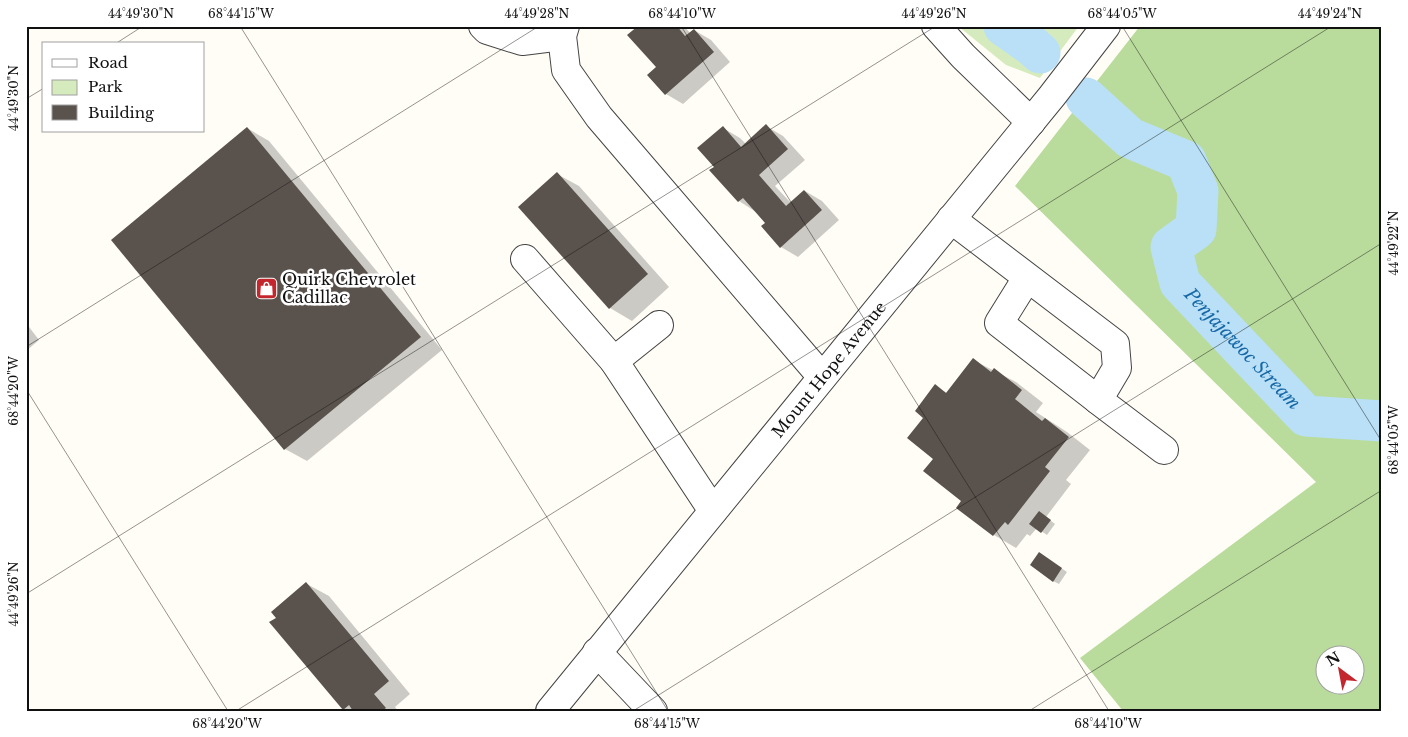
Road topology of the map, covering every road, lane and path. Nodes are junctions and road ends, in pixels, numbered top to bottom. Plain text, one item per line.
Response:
1 (482, 26) edge
2 (936, 26) edge
3 (1106, 26) edge
4 (563, 31) edge
5 (1030, 122) junction
6 (951, 219) junction
7 (524, 258) dead end
8 (1027, 278) junction
9 (659, 325) dead end
10 (614, 361) junction
11 (822, 377) junction
12 (1098, 400) junction
13 (1164, 450) dead end
14 (713, 511) junction
15 (598, 652) junction
16 (550, 711) edge
17 (653, 711) edge

1 - 4 street
2 - 5 street
3 - 5 street, Mount Hope Avenue
4 - 11 street
5 - 6 street, Mount Hope Avenue
6 - 8 street
6 - 11 street, Mount Hope Avenue
7 - 10 street
8 - 12 street
8 - 12 street
9 - 10 street
10 - 14 street
11 - 14 street, Mount Hope Avenue
12 - 13 street
14 - 15 street, Mount Hope Avenue
15 - 16 street, Mount Hope Avenue
15 - 17 street

